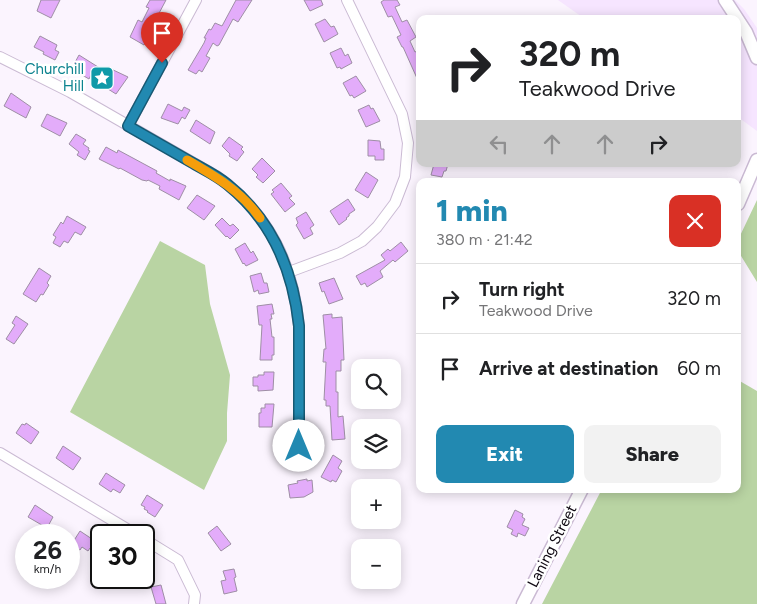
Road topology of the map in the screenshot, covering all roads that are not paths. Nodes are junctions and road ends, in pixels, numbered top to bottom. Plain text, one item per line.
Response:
1 (196, 0) edge
2 (347, 0) edge
3 (725, 0) edge
4 (735, 15) edge
5 (741, 24) edge
6 (0, 57) edge
7 (757, 58) edge
8 (128, 126) junction
9 (757, 160) edge
10 (741, 197) edge
11 (289, 272) junction
12 (299, 446) dead end
13 (0, 454) edge
14 (580, 493) edge
15 (118, 524) edge
16 (155, 546) edge
17 (194, 604) edge
18 (522, 604) edge

1 - 8 street
2 - 11 street
3 - 4 street
5 - 7 street
6 - 8 street
8 - 11 street
9 - 10 street
11 - 12 street
13 - 15 street
14 - 18 street, Laning Street
16 - 17 street

